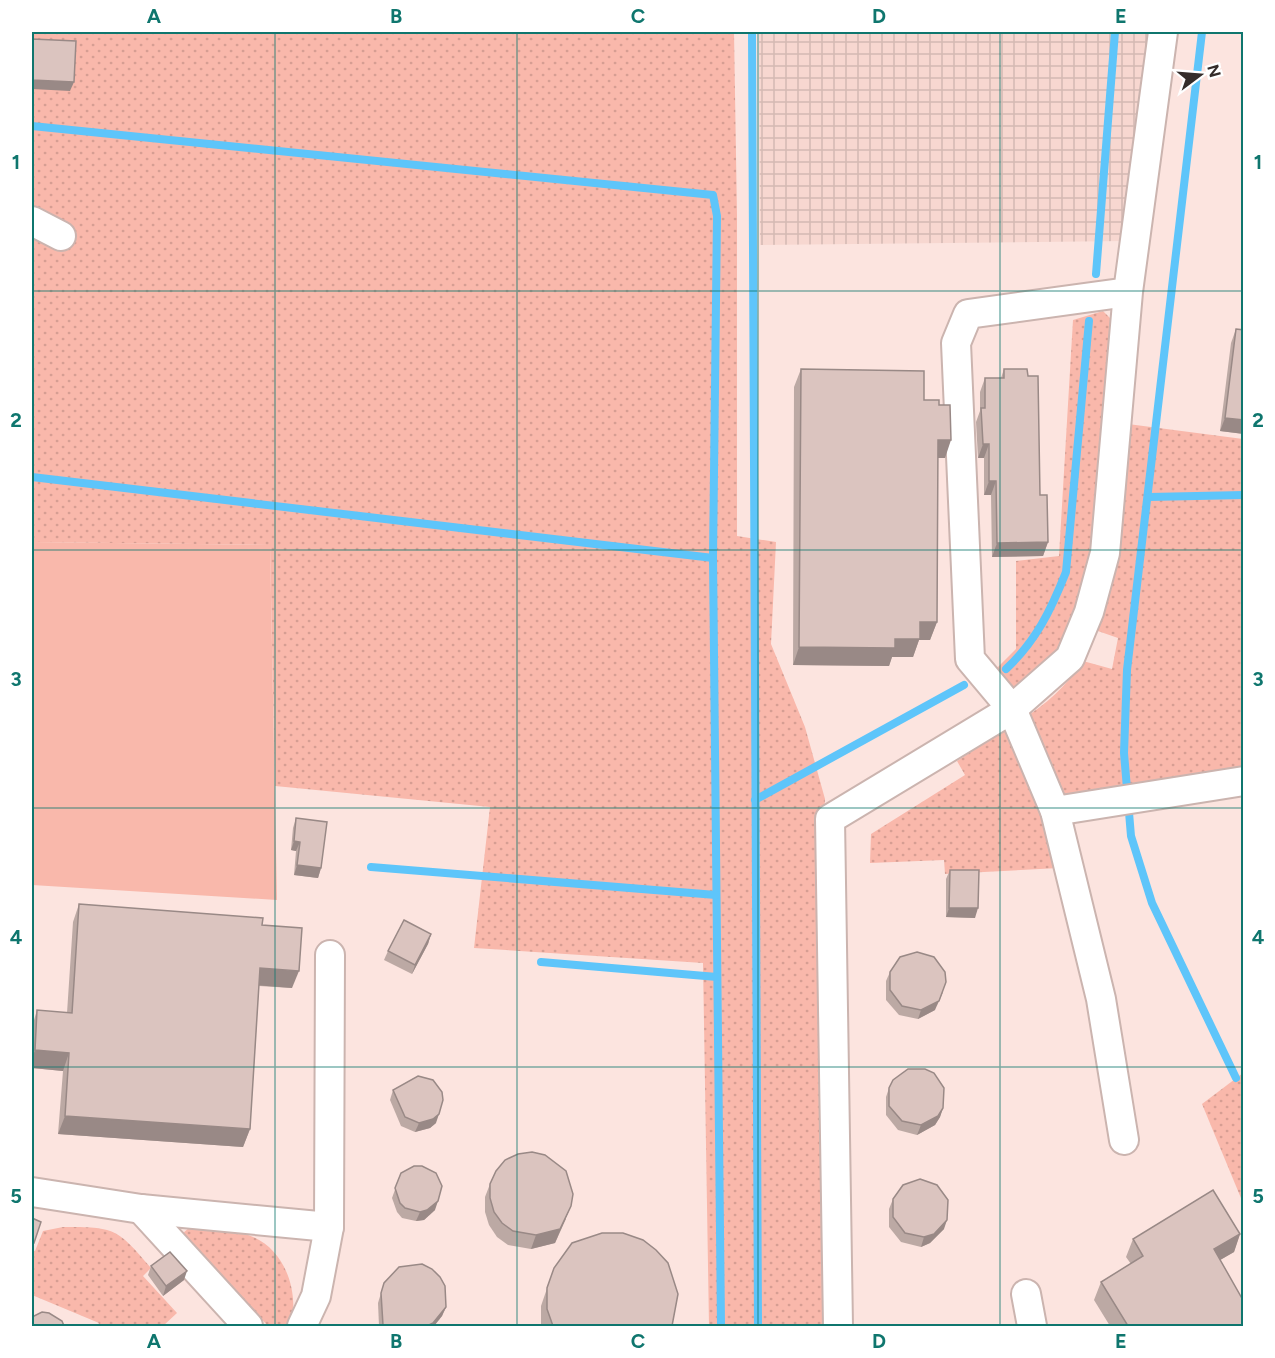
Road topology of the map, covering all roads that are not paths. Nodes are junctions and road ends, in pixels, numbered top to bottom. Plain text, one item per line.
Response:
1 (1162, 33) edge
2 (32, 221) edge
3 (61, 236) dead end
4 (1128, 292) junction
5 (1012, 709) junction
6 (1244, 782) edge
7 (1055, 811) junction
8 (330, 955) dead end
9 (1124, 1140) dead end
10 (32, 1192) edge
11 (141, 1209) junction
12 (329, 1227) junction
13 (1026, 1294) dead end
14 (248, 1326) edge
15 (302, 1326) edge
16 (838, 1326) edge
17 (1032, 1326) edge

1 - 4 lane
2 - 3 lane
4 - 5 lane
4 - 5 lane
5 - 7 lane
5 - 16 lane
6 - 7 lane
7 - 9 lane
8 - 12 lane
10 - 11 lane
11 - 12 lane
11 - 14 lane
12 - 15 lane
13 - 17 lane

